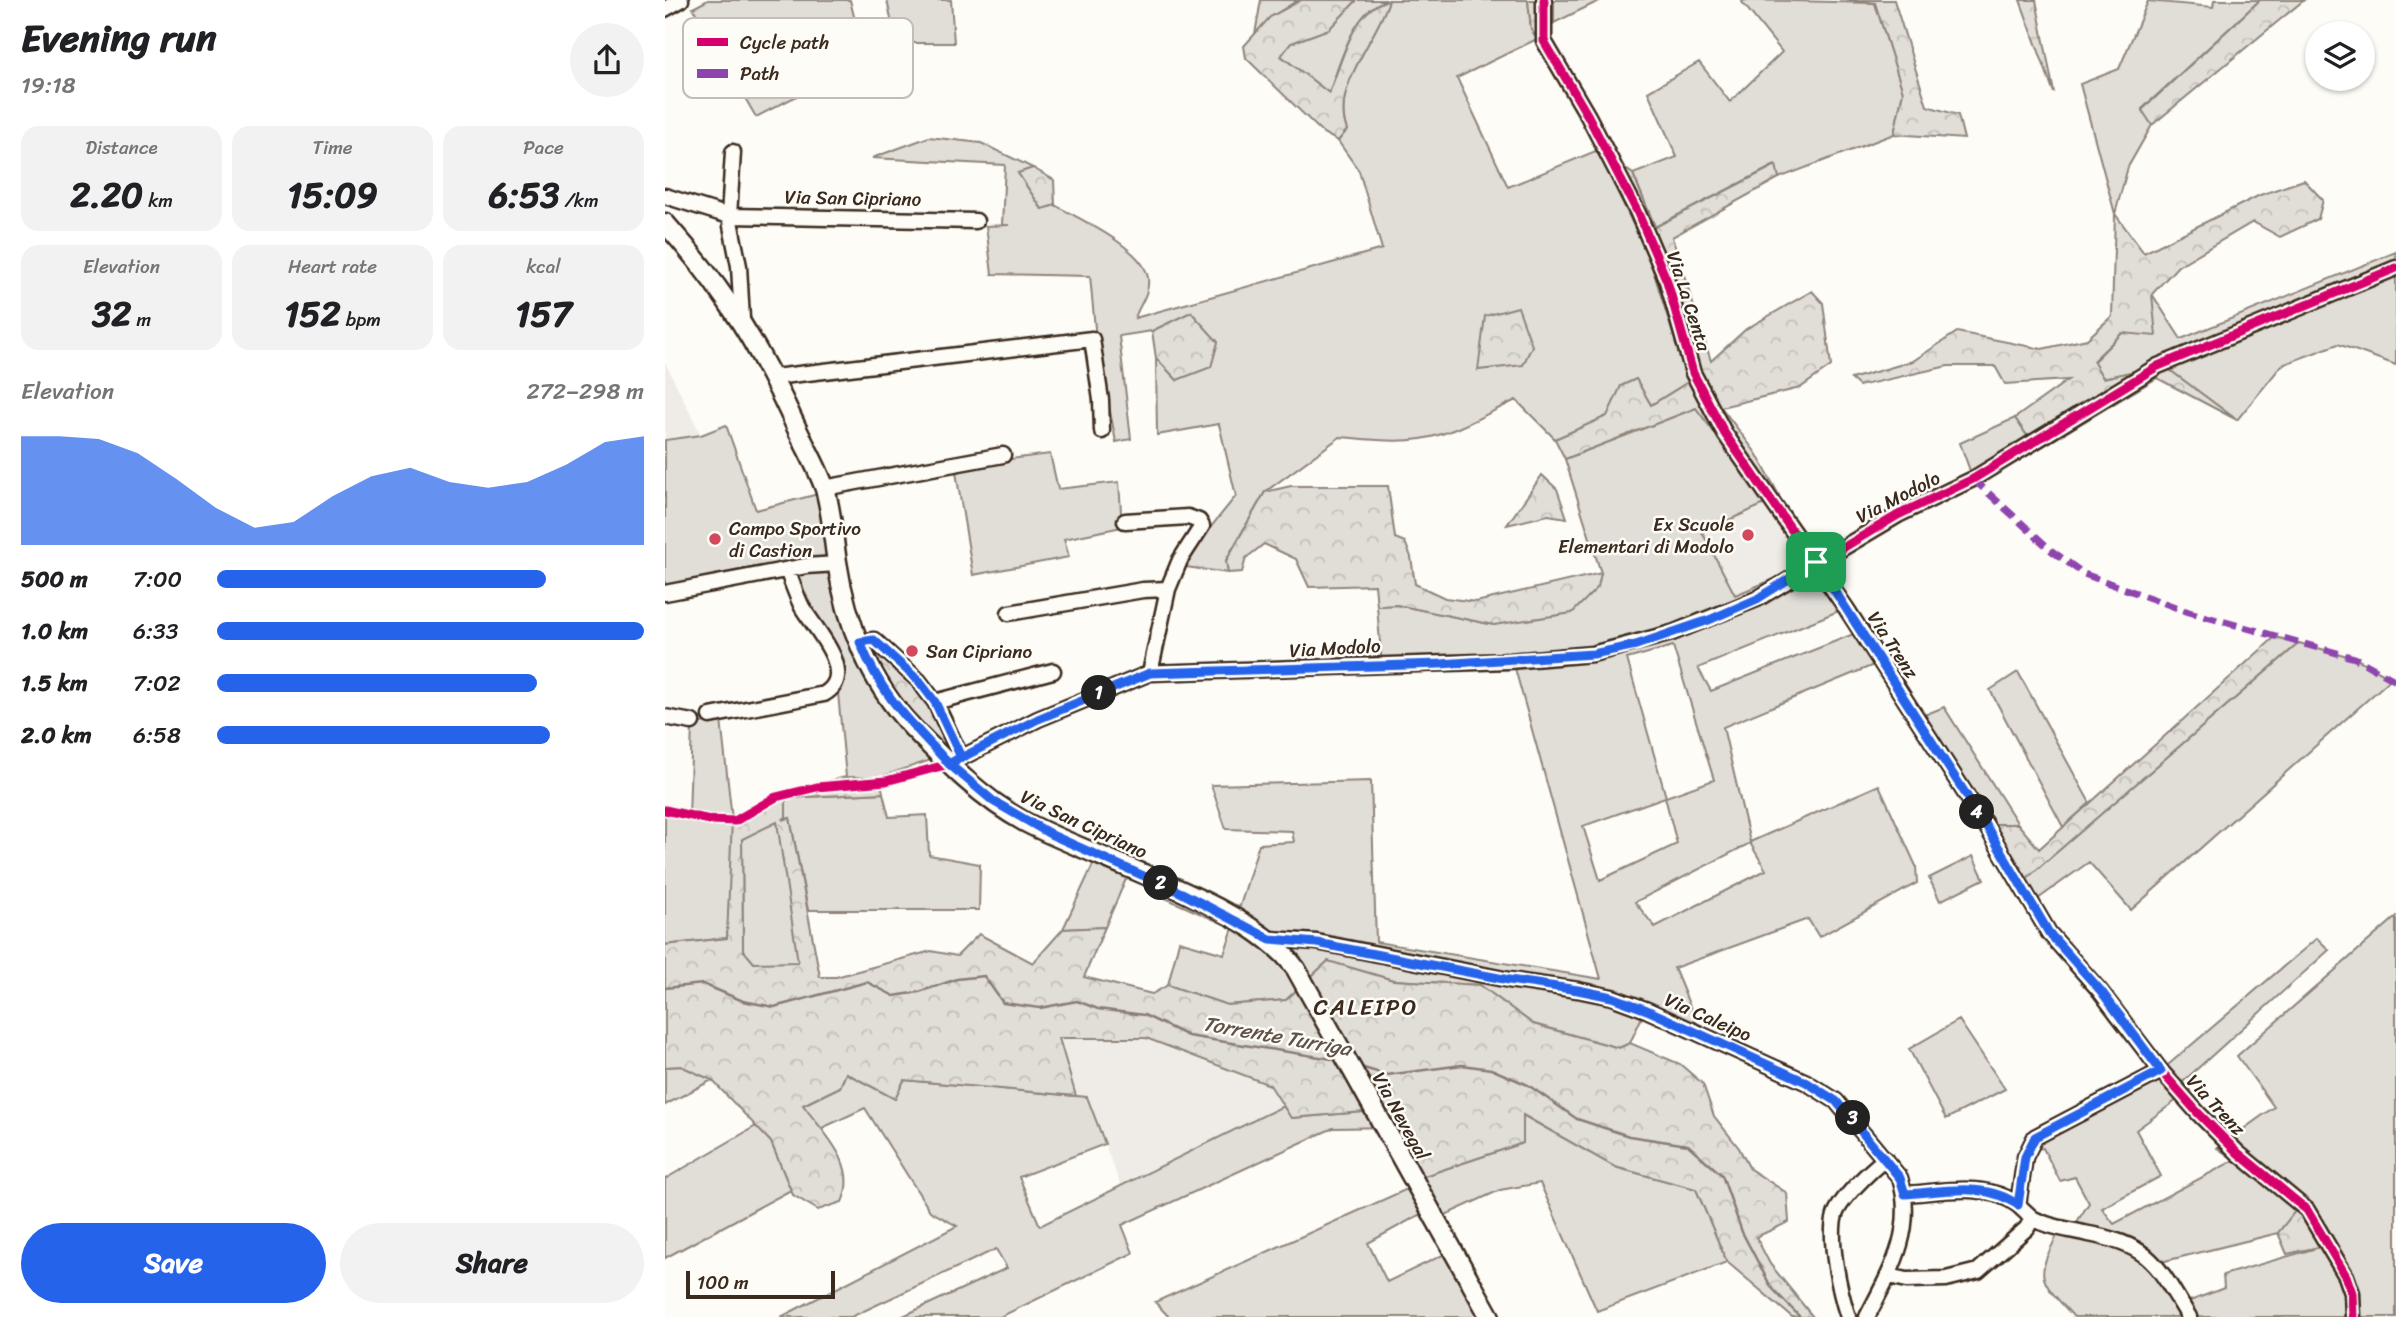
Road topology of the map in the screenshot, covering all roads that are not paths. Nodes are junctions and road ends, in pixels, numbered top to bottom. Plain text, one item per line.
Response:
1 (681, 0) edge
2 (1544, 0) edge
3 (665, 9) edge
4 (733, 152) dead end
5 (665, 196) edge
6 (729, 216) junction
7 (976, 221) dead end
8 (665, 223) edge
9 (2396, 268) edge
10 (742, 319) junction
11 (774, 377) junction
12 (1102, 431) dead end
13 (1003, 455) dead end
14 (824, 488) junction
15 (1125, 521) dead end
16 (1816, 562) junction
17 (837, 564) junction
18 (787, 570) junction
19 (1168, 589) junction
20 (668, 591) edge
21 (1009, 613) dead end
22 (860, 642) junction
23 (1053, 671) dead end
24 (1150, 673) junction
25 (935, 702) junction
26 (710, 716) dead end
27 (665, 718) edge
28 (692, 722) dead end
29 (955, 760) junction
30 (1270, 939) junction
31 (2161, 1071) junction
32 (1885, 1159) junction
33 (1905, 1194) junction
34 (2018, 1205) junction
35 (2032, 1218) junction
36 (1889, 1276) junction
37 (1490, 1317) edge
38 (1848, 1317) edge
39 (1867, 1317) edge
40 (2189, 1317) edge
41 (2353, 1317) edge

1 - 3 street
2 - 16 street, Via La Centa
4 - 6 street, Via San Cipriano
5 - 6 street, Via San Cipriano
6 - 7 street, Via San Cipriano
6 - 10 street, Via San Cipriano
8 - 10 main road, Via San Cipriano
9 - 16 street, Via Modolo
10 - 11 main road, Via San Cipriano
11 - 12 street
11 - 14 main road, Via San Cipriano
13 - 14 street
14 - 17 main road, Via San Cipriano
15 - 19 street
16 - 24 street, Via Modolo
16 - 31 street, Via Trenz
17 - 18 street
17 - 22 main road, Via San Cipriano
18 - 20 street
18 - 26 street
19 - 21 street
19 - 24 street
22 - 25 street, Via San Cipriano
22 - 29 main road, Via San Cipriano
23 - 25 street
24 - 29 street, Via Modolo
25 - 29 street, Via San Cipriano
27 - 28 street
29 - 30 main road, Via San Cipriano
30 - 32 street, Via Caleipo
30 - 37 main road, Via Nevegal
31 - 34 street
31 - 41 street, Via Trenz
32 - 33 street, Via Caleipo
32 - 38 street
33 - 34 street
33 - 36 street
34 - 35 street
35 - 36 street
35 - 40 street
36 - 39 street

